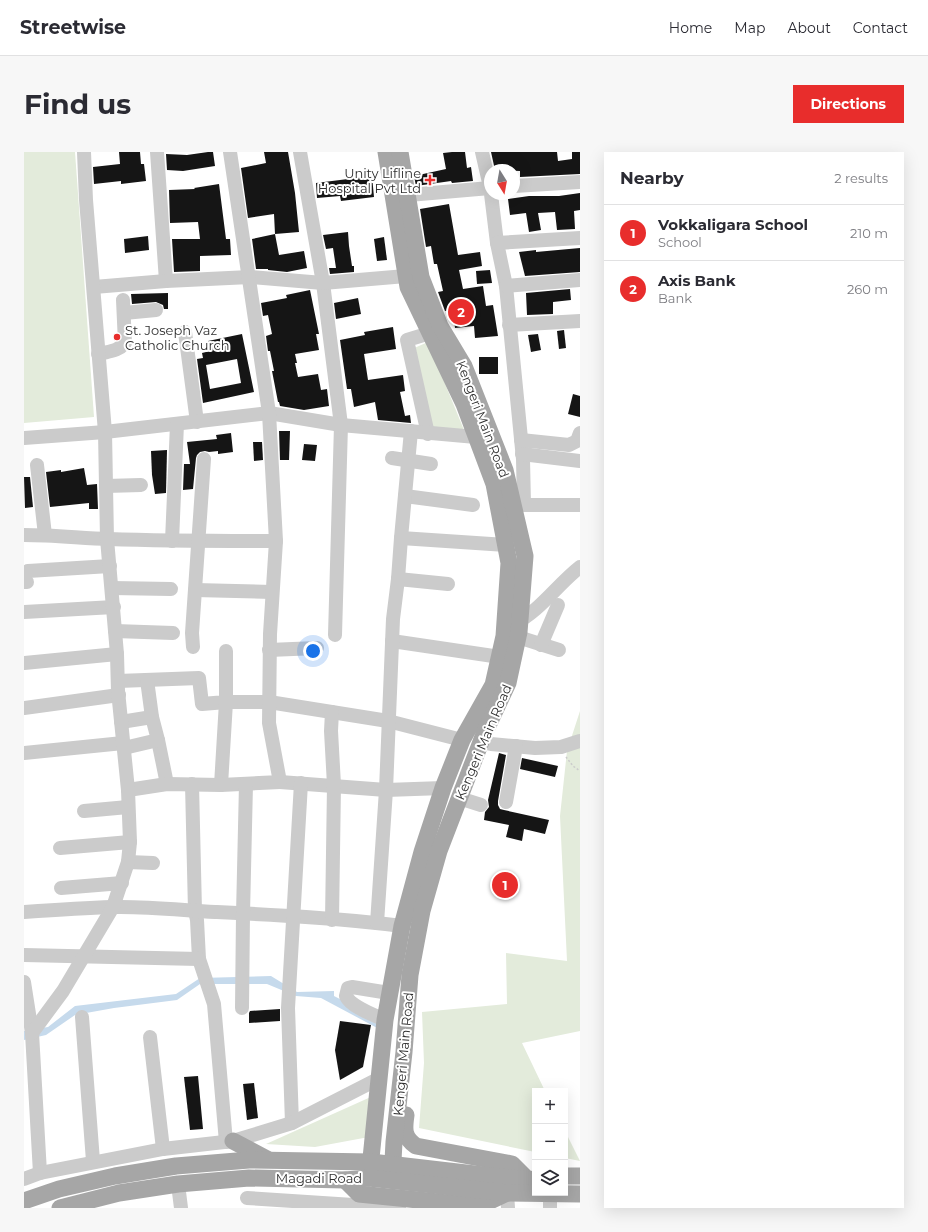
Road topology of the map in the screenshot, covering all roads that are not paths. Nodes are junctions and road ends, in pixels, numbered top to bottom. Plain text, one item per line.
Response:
1 (84, 152) edge
2 (157, 152) edge
3 (230, 152) edge
4 (300, 152) edge
5 (386, 152) edge
6 (400, 152) edge
7 (482, 152) edge
8 (485, 164) edge
9 (580, 182) edge
10 (520, 186) edge
11 (484, 189) edge
12 (400, 196) junction
13 (492, 200) edge
14 (580, 238) edge
15 (498, 243) junction
16 (406, 276) junction
17 (250, 277) junction
18 (580, 280) edge
19 (166, 281) junction
20 (323, 283) junction
21 (506, 286) junction
22 (94, 287) junction
23 (156, 310) dead end
24 (580, 321) edge
25 (509, 325) junction
26 (185, 332) dead end
27 (430, 333) junction
28 (98, 354) junction
29 (269, 413) junction
30 (197, 422) junction
31 (177, 424) junction
32 (341, 425) junction
33 (411, 431) junction
34 (105, 432) junction
35 (580, 433) edge
36 (428, 434) junction
37 (476, 437) junction
38 (24, 438) edge
39 (521, 440) junction
40 (522, 454) junction
41 (392, 458) dead end
42 (204, 459) dead end
43 (409, 460) junction
44 (580, 461) edge
45 (431, 464) dead end
46 (37, 465) dead end
47 (141, 485) dead end
48 (106, 486) junction
49 (405, 496) junction
50 (473, 505) dead end
51 (580, 505) edge
52 (519, 507) junction
53 (24, 535) edge
54 (45, 535) junction
55 (401, 538) junction
56 (107, 539) junction
57 (172, 541) junction
58 (276, 541) junction
59 (199, 542) junction
60 (506, 546) junction
61 (110, 566) junction
62 (580, 567) edge
63 (26, 578) edge
64 (398, 579) junction
65 (448, 584) dead end
66 (112, 588) junction
67 (171, 589) dead end
68 (195, 590) junction
69 (272, 592) junction
70 (522, 593) junction
71 (542, 603) junction
72 (558, 605) dead end
73 (114, 607) junction
74 (24, 612) edge
75 (514, 629) junction
76 (115, 631) junction
77 (173, 633) dead end
78 (335, 635) dead end
79 (392, 641) junction
80 (541, 645) junction
81 (193, 647) dead end
82 (317, 648) dead end
83 (269, 650) junction
84 (559, 650) dead end
85 (226, 651) dead end
86 (117, 654) junction
87 (500, 657) junction
88 (24, 663) edge
89 (147, 680) junction
90 (118, 681) junction
91 (119, 695) junction
92 (226, 702) junction
93 (269, 702) junction
94 (24, 708) edge
95 (332, 712) junction
96 (152, 717) junction
97 (388, 721) junction
98 (121, 722) junction
99 (158, 740) junction
100 (462, 740) junction
101 (580, 741) edge
102 (481, 742) junction
103 (124, 745) junction
104 (516, 746) junction
105 (24, 753) edge
106 (280, 782) junction
107 (301, 783) junction
108 (168, 784) junction
109 (192, 784) junction
110 (246, 784) junction
111 (334, 785) junction
112 (220, 786) junction
113 (443, 788) junction
114 (128, 790) junction
115 (386, 790) junction
116 (459, 798) junction
117 (506, 802) dead end
118 (481, 805) dead end
119 (128, 807) junction
120 (84, 811) dead end
121 (130, 842) junction
122 (60, 848) dead end
123 (128, 862) junction
124 (153, 863) dead end
125 (122, 883) junction
126 (61, 888) dead end
127 (113, 907) junction
128 (195, 911) junction
129 (24, 912) edge
130 (243, 914) junction
131 (294, 916) junction
132 (332, 920) junction
133 (377, 923) junction
134 (402, 926) junction
135 (24, 955) edge
136 (84, 955) junction
137 (199, 959) junction
138 (24, 982) edge
139 (389, 993) junction
140 (242, 1008) dead end
141 (82, 1016) dead end
142 (386, 1020) junction
143 (32, 1033) junction
144 (150, 1037) dead end
145 (404, 1052) junction
146 (380, 1078) junction
147 (292, 1123) junction
148 (230, 1142) junction
149 (163, 1149) junction
150 (93, 1161) junction
151 (269, 1161) junction
152 (370, 1170) junction
153 (392, 1172) junction
154 (40, 1173) junction
155 (568, 1176) edge
156 (580, 1176) edge
157 (249, 1178) junction
158 (24, 1179) edge
159 (532, 1179) edge
160 (345, 1180) junction
161 (178, 1184) junction
162 (580, 1194) edge
163 (550, 1198) edge
164 (507, 1200) edge
165 (24, 1202) edge
166 (250, 1203) edge
167 (60, 1208) edge
168 (181, 1208) edge
169 (398, 1208) edge

1 - 22 street
2 - 19 street
3 - 17 street
4 - 20 street
5 - 12 main road, Kengeri Main Road
6 - 12 main road, Kengeri Main Road
7 - 8 street
9 - 10 street
11 - 12 street
12 - 16 main road, Kengeri Main Road
12 - 52 main road, Kengeri Main Road
13 - 15 street
14 - 15 street
15 - 21 street
16 - 20 street
16 - 27 main road, Kengeri Main Road
17 - 19 street
17 - 20 street
17 - 29 street
18 - 21 street
19 - 22 street
20 - 32 street
21 - 25 street
22 - 28 street
23 - 28 street
24 - 25 street
25 - 39 street
26 - 30 street
27 - 36 street
27 - 37 main road, Kengeri Main Road
28 - 34 street
29 - 30 street
29 - 32 street
29 - 58 street
30 - 31 street
31 - 34 street
31 - 57 street
32 - 33 street
32 - 78 street
33 - 36 street
33 - 43 street
34 - 38 street
34 - 48 street
35 - 39 street
36 - 37 street
37 - 60 main road, Kengeri Main Road
39 - 40 street
40 - 44 street
40 - 52 street
41 - 43 street
42 - 59 street
43 - 45 street
43 - 49 street
46 - 54 street
47 - 48 street
48 - 56 street
49 - 50 street
49 - 55 street
51 - 52 street
52 - 70 main road, Kengeri Main Road
53 - 54 street
54 - 56 street
55 - 60 street
55 - 64 street
56 - 57 street
56 - 61 street
57 - 59 street
58 - 59 street
58 - 69 street
59 - 68 street
60 - 75 main road, Kengeri Main Road
61 - 63 street
61 - 66 street
62 - 71 street
64 - 65 street
64 - 79 street
66 - 67 street
66 - 73 street
68 - 69 street
68 - 81 street
69 - 83 street
70 - 71 street
70 - 75 main road, Kengeri Main Road
71 - 75 street
72 - 80 street
73 - 74 street
73 - 76 street
75 - 80 street
75 - 87 main road, Kengeri Main Road
75 - 102 main road, Kengeri Main Road
76 - 77 street
76 - 86 street
79 - 87 street
79 - 97 street
80 - 84 street
82 - 83 street
83 - 93 street
85 - 92 street
86 - 88 street
86 - 90 street
87 - 100 main road, Kengeri Main Road
89 - 90 street
89 - 92 street
89 - 96 street
90 - 91 street
91 - 94 street
91 - 98 street
92 - 93 street
92 - 112 street
93 - 95 street
93 - 106 street
95 - 97 street
95 - 111 street
96 - 98 street
96 - 99 street
97 - 100 street
97 - 115 street
98 - 103 street
99 - 103 street
99 - 108 street
100 - 113 main road, Kengeri Main Road
101 - 104 street
102 - 104 street
102 - 116 main road, Kengeri Main Road
103 - 105 street
103 - 114 street
104 - 117 street
106 - 107 street
106 - 110 street
107 - 111 street
107 - 131 street
108 - 109 street
108 - 114 street
109 - 112 street
109 - 128 street
110 - 112 street
110 - 130 street
111 - 115 street
111 - 132 street
113 - 115 street
113 - 134 main road, Kengeri Main Road
114 - 119 street
115 - 133 street
116 - 118 street
116 - 145 main road, Kengeri Main Road
119 - 120 street
119 - 121 street
121 - 122 street
121 - 123 street
123 - 124 street
123 - 125 street
125 - 126 street
125 - 127 street
127 - 128 street
127 - 129 street
127 - 136 street
128 - 130 street
128 - 137 street
130 - 131 street
130 - 140 street
131 - 132 street
131 - 147 street
132 - 133 street
133 - 134 street
134 - 139 main road, Kengeri Main Road
135 - 136 street
136 - 137 street
136 - 143 street
137 - 148 street
138 - 143 street
139 - 142 main road, Kengeri Main Road
139 - 142 street
141 - 150 street
142 - 146 main road, Kengeri Main Road
143 - 154 street
144 - 149 street
145 - 153 main road, Kengeri Main Road
145 - 159 main road
146 - 147 street
146 - 152 main road, Kengeri Main Road
147 - 148 street
148 - 149 street
148 - 151 main road
149 - 150 street
150 - 154 street
151 - 152 main road, Magadi Road
151 - 165 main road, Magadi Road
152 - 153 main road, Magadi Road
152 - 160 main road, Magadi Road
153 - 159 main road, Magadi Road
153 - 164 main road, Magadi Road
154 - 158 street
155 - 156 main road
157 - 160 main road, Magadi Road
157 - 161 main road, Magadi Road
157 - 166 street
160 - 164 main road
161 - 167 main road, Magadi Road
161 - 168 street
162 - 163 main road, Magadi Road
163 - 164 main road, Magadi Road
166 - 169 street

